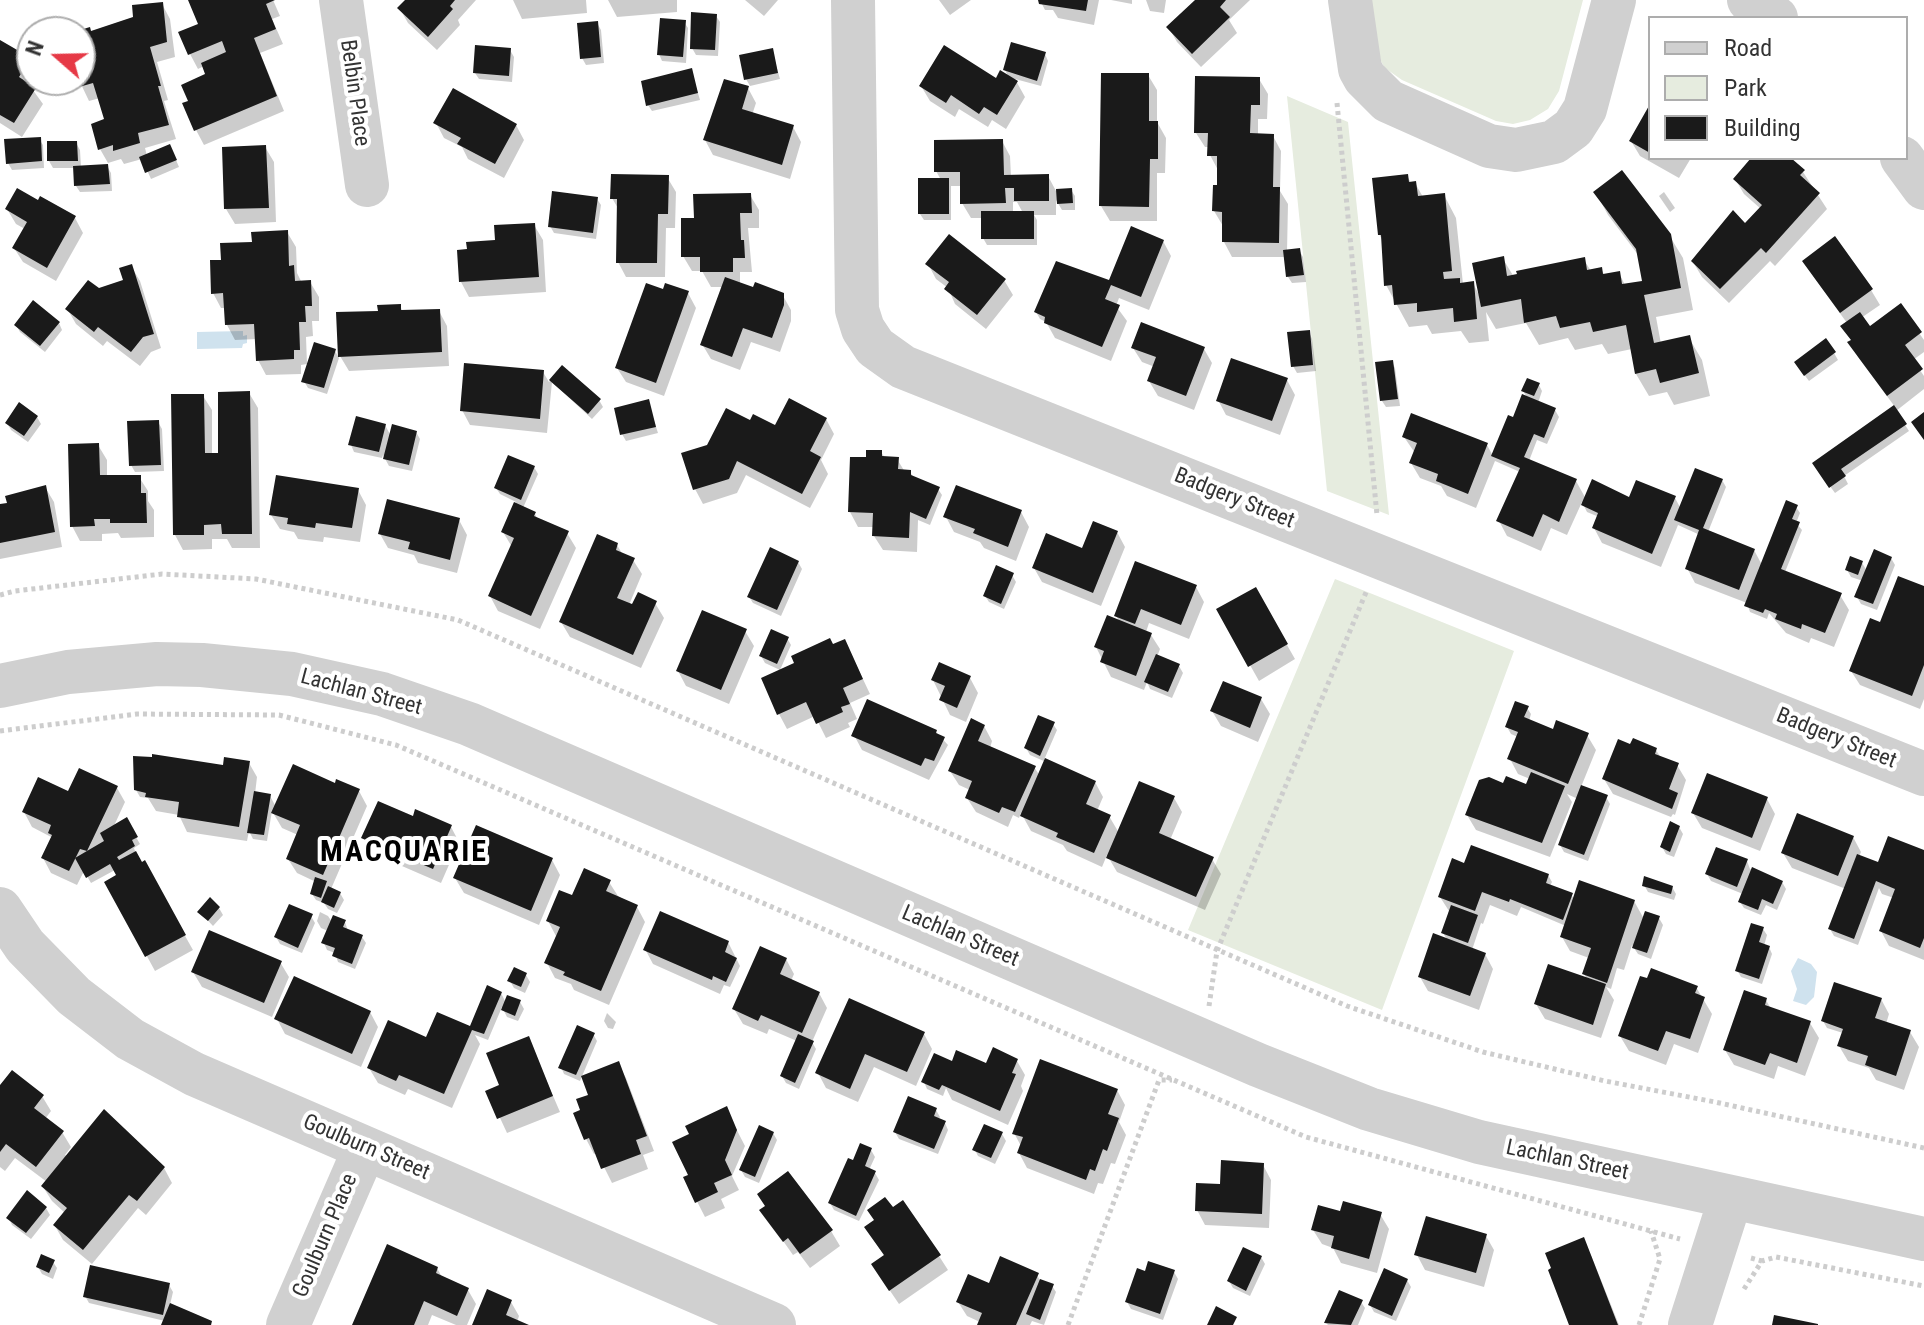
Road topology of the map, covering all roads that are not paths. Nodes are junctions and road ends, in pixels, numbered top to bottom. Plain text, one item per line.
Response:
1 (341, 0) edge
2 (853, 0) edge
3 (1350, 0) edge
4 (1614, 0) edge
5 (1749, 0) edge
6 (1773, 16) edge
7 (1903, 160) edge
8 (367, 185) dead end
9 (1924, 188) edge
10 (0, 686) edge
11 (1924, 774) edge
12 (0, 909) edge
13 (365, 1148) junction
14 (1731, 1197) junction
15 (1924, 1239) edge
16 (763, 1323) edge
17 (288, 1325) edge
18 (1690, 1325) edge

1 - 8 street, Belbin Place
2 - 11 street, Badgery Street
3 - 4 street
5 - 6 street
7 - 9 street
10 - 14 street, Lachlan Street
12 - 13 street, Goulburn Street
13 - 16 street, Goulburn Street
13 - 17 street, Goulburn Place
14 - 15 street, Lachlan Street
14 - 18 street

